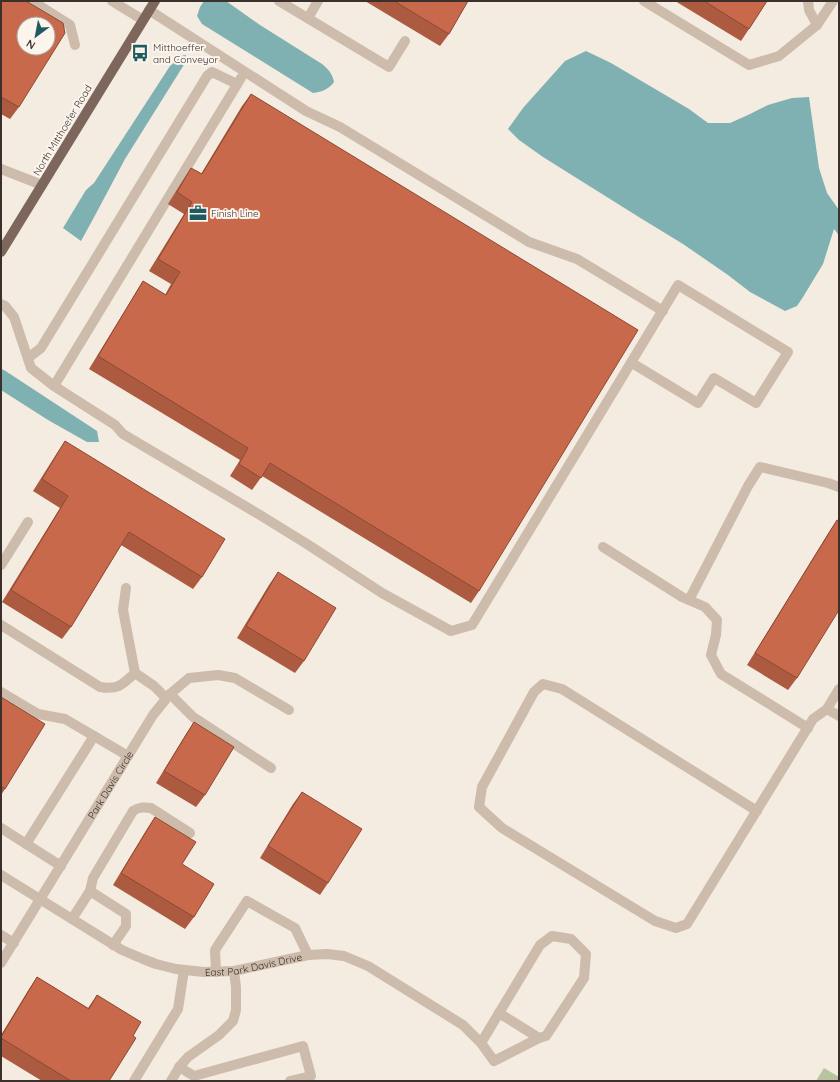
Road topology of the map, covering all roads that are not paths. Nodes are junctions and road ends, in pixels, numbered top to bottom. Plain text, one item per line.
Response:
1 (32, 1) edge
2 (112, 1) edge
3 (155, 1) edge
4 (280, 1) edge
5 (318, 1) edge
6 (644, 1) edge
7 (808, 1) edge
8 (833, 1) edge
9 (149, 10) junction
10 (308, 18) junction
11 (143, 20) junction
12 (817, 25) junction
13 (405, 41) dead end
14 (75, 45) dead end
15 (245, 72) junction
16 (237, 84) junction
17 (1, 169) edge
18 (42, 185) junction
19 (1, 252) edge
20 (1, 304) edge
21 (663, 311) junction
22 (28, 358) junction
23 (632, 362) junction
24 (54, 386) junction
25 (839, 486) edge
26 (28, 522) dead end
27 (603, 547) dead end
28 (1, 565) edge
29 (126, 588) dead end
30 (689, 600) junction
31 (1, 625) edge
32 (135, 673) junction
33 (839, 689) edge
34 (1, 692) edge
35 (168, 696) junction
36 (827, 709) junction
37 (289, 710) dead end
38 (839, 716) edge
39 (808, 728) junction
40 (94, 736) junction
41 (128, 756) junction
42 (271, 768) dead end
43 (757, 811) junction
44 (1, 828) edge
45 (190, 833) dead end
46 (26, 844) junction
47 (61, 866) junction
48 (1, 875) edge
49 (90, 891) junction
50 (40, 899) junction
51 (72, 919) junction
52 (1, 935) edge
53 (14, 942) junction
54 (113, 945) junction
55 (308, 955) junction
56 (1, 963) edge
57 (184, 970) junction
58 (234, 971) junction
59 (216, 972) junction
60 (499, 1013) junction
61 (539, 1038) junction
62 (481, 1043) junction
63 (179, 1067) junction
64 (134, 1081) edge
65 (171, 1081) edge
66 (290, 1081) edge

1 - 14 street
2 - 11 street
3 - 9 main road
4 - 10 street
5 - 10 street
6 - 12 street
7 - 12 street
8 - 12 street
9 - 11 main road, North Mitthoefer Road
9 - 15 street
10 - 13 street
11 - 18 main road, North Mitthoefer Road
15 - 16 street
15 - 21 street
16 - 22 street
16 - 24 street
17 - 18 street
18 - 19 main road, North Mitthoefer Road
20 - 22 street
21 - 23 street
21 - 23 street
22 - 24 street
23 - 24 street
25 - 30 street
26 - 28 street
27 - 30 street
29 - 32 street
30 - 39 street
31 - 32 street
32 - 35 street
33 - 36 street
34 - 40 street
35 - 37 street, Park Davis Circle
35 - 41 street, Park Davis Circle
35 - 42 street
36 - 38 street
36 - 39 street
39 - 43 street
40 - 41 street
40 - 46 street
41 - 47 street, Park Davis Circle
43 - 43 street
44 - 46 street
45 - 49 street
46 - 47 street
47 - 50 street, Park Davis Circle
48 - 50 street, East Park Davis Drive
49 - 51 street
49 - 54 street
50 - 51 street, East Park Davis Drive
50 - 53 street, Park Davis Circle
51 - 54 street, East Park Davis Drive
52 - 53 street
53 - 56 street, Park Davis Circle
54 - 57 street, East Park Davis Drive
55 - 58 street, East Park Davis Drive
55 - 59 street
55 - 62 street, East Park Davis Drive
57 - 59 street, East Park Davis Drive
57 - 64 street
58 - 59 street, East Park Davis Drive
58 - 63 street
60 - 61 street
60 - 61 street
60 - 62 street
61 - 62 street, East Park Davis Drive
63 - 65 street
63 - 66 street

